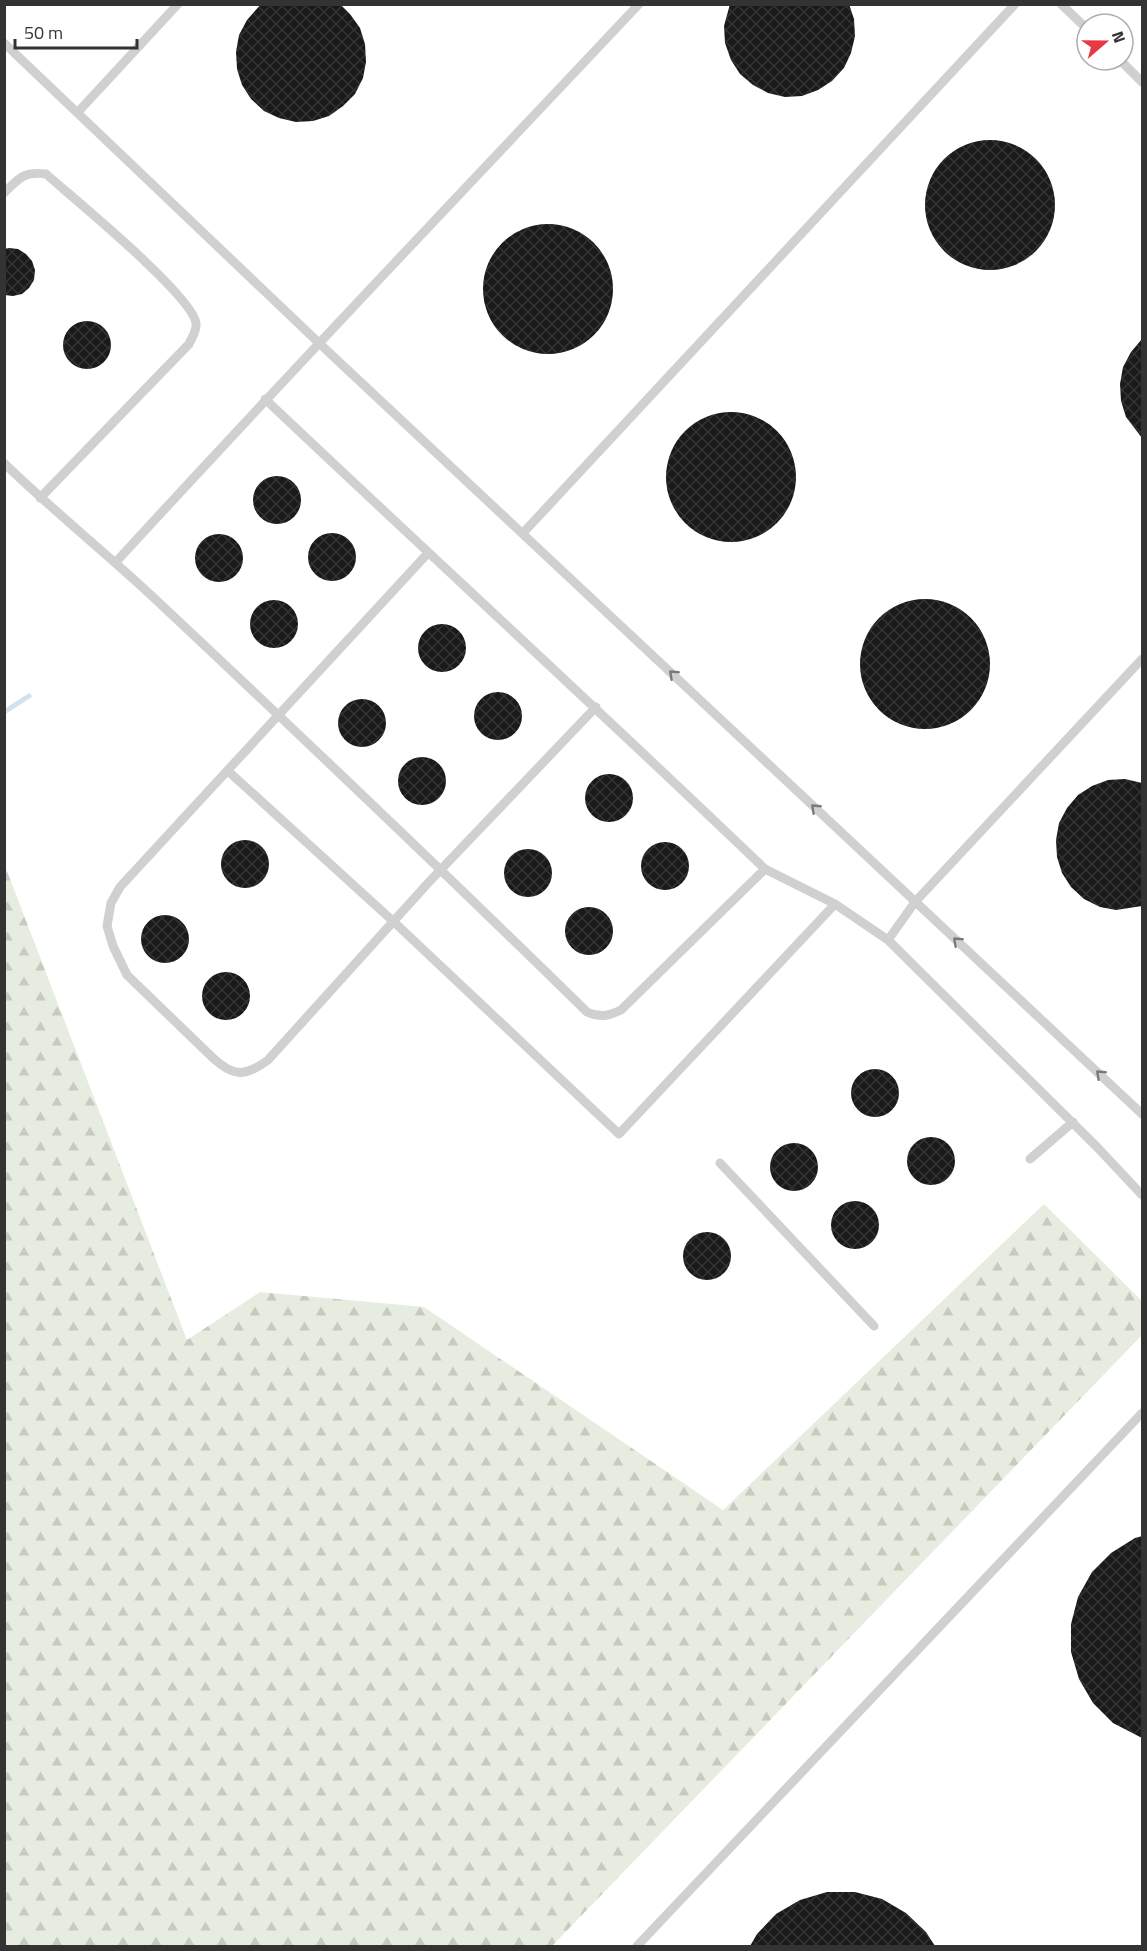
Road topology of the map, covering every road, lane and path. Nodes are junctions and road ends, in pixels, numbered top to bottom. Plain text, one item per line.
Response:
1 (178, 4) edge
2 (639, 4) edge
3 (1015, 4) edge
4 (1061, 4) edge
5 (1075, 17) edge
6 (4, 43) edge
7 (78, 112) junction
8 (4, 193) edge
9 (320, 344) junction
10 (265, 399) junction
11 (4, 463) edge
12 (40, 498) junction
13 (523, 533) junction
14 (428, 553) junction
15 (116, 562) junction
16 (1143, 659) edge
17 (596, 707) junction
18 (278, 714) junction
19 (228, 771) junction
20 (765, 869) junction
21 (441, 871) junction
22 (915, 902) junction
23 (835, 904) junction
24 (394, 922) junction
25 (888, 940) junction
26 (1143, 1114) edge
27 (1073, 1122) junction
28 (1030, 1159) dead end
29 (720, 1163) dead end
30 (1143, 1195) edge
31 (874, 1326) dead end
32 (1143, 1413) edge
33 (637, 1947) edge

1 - 7 lane
2 - 9 lane
3 - 13 lane
4 - 5 lane
6 - 7 lane
7 - 9 lane
8 - 12 lane
9 - 10 lane
9 - 13 lane
10 - 14 lane
10 - 15 lane
11 - 12 lane
12 - 15 lane
22 -> 13 lane
14 - 17 lane
14 - 18 lane
15 - 18 lane
16 - 22 lane
17 - 20 lane
17 - 21 lane
18 - 19 lane
18 - 21 lane
19 - 24 lane
19 - 24 lane
20 - 21 lane
20 - 23 lane
21 - 24 lane
22 - 25 lane
26 -> 22 lane
23 - 24 lane
23 - 25 lane
25 - 27 lane
27 - 28 lane
27 - 30 lane
29 - 31 lane
32 - 33 lane

